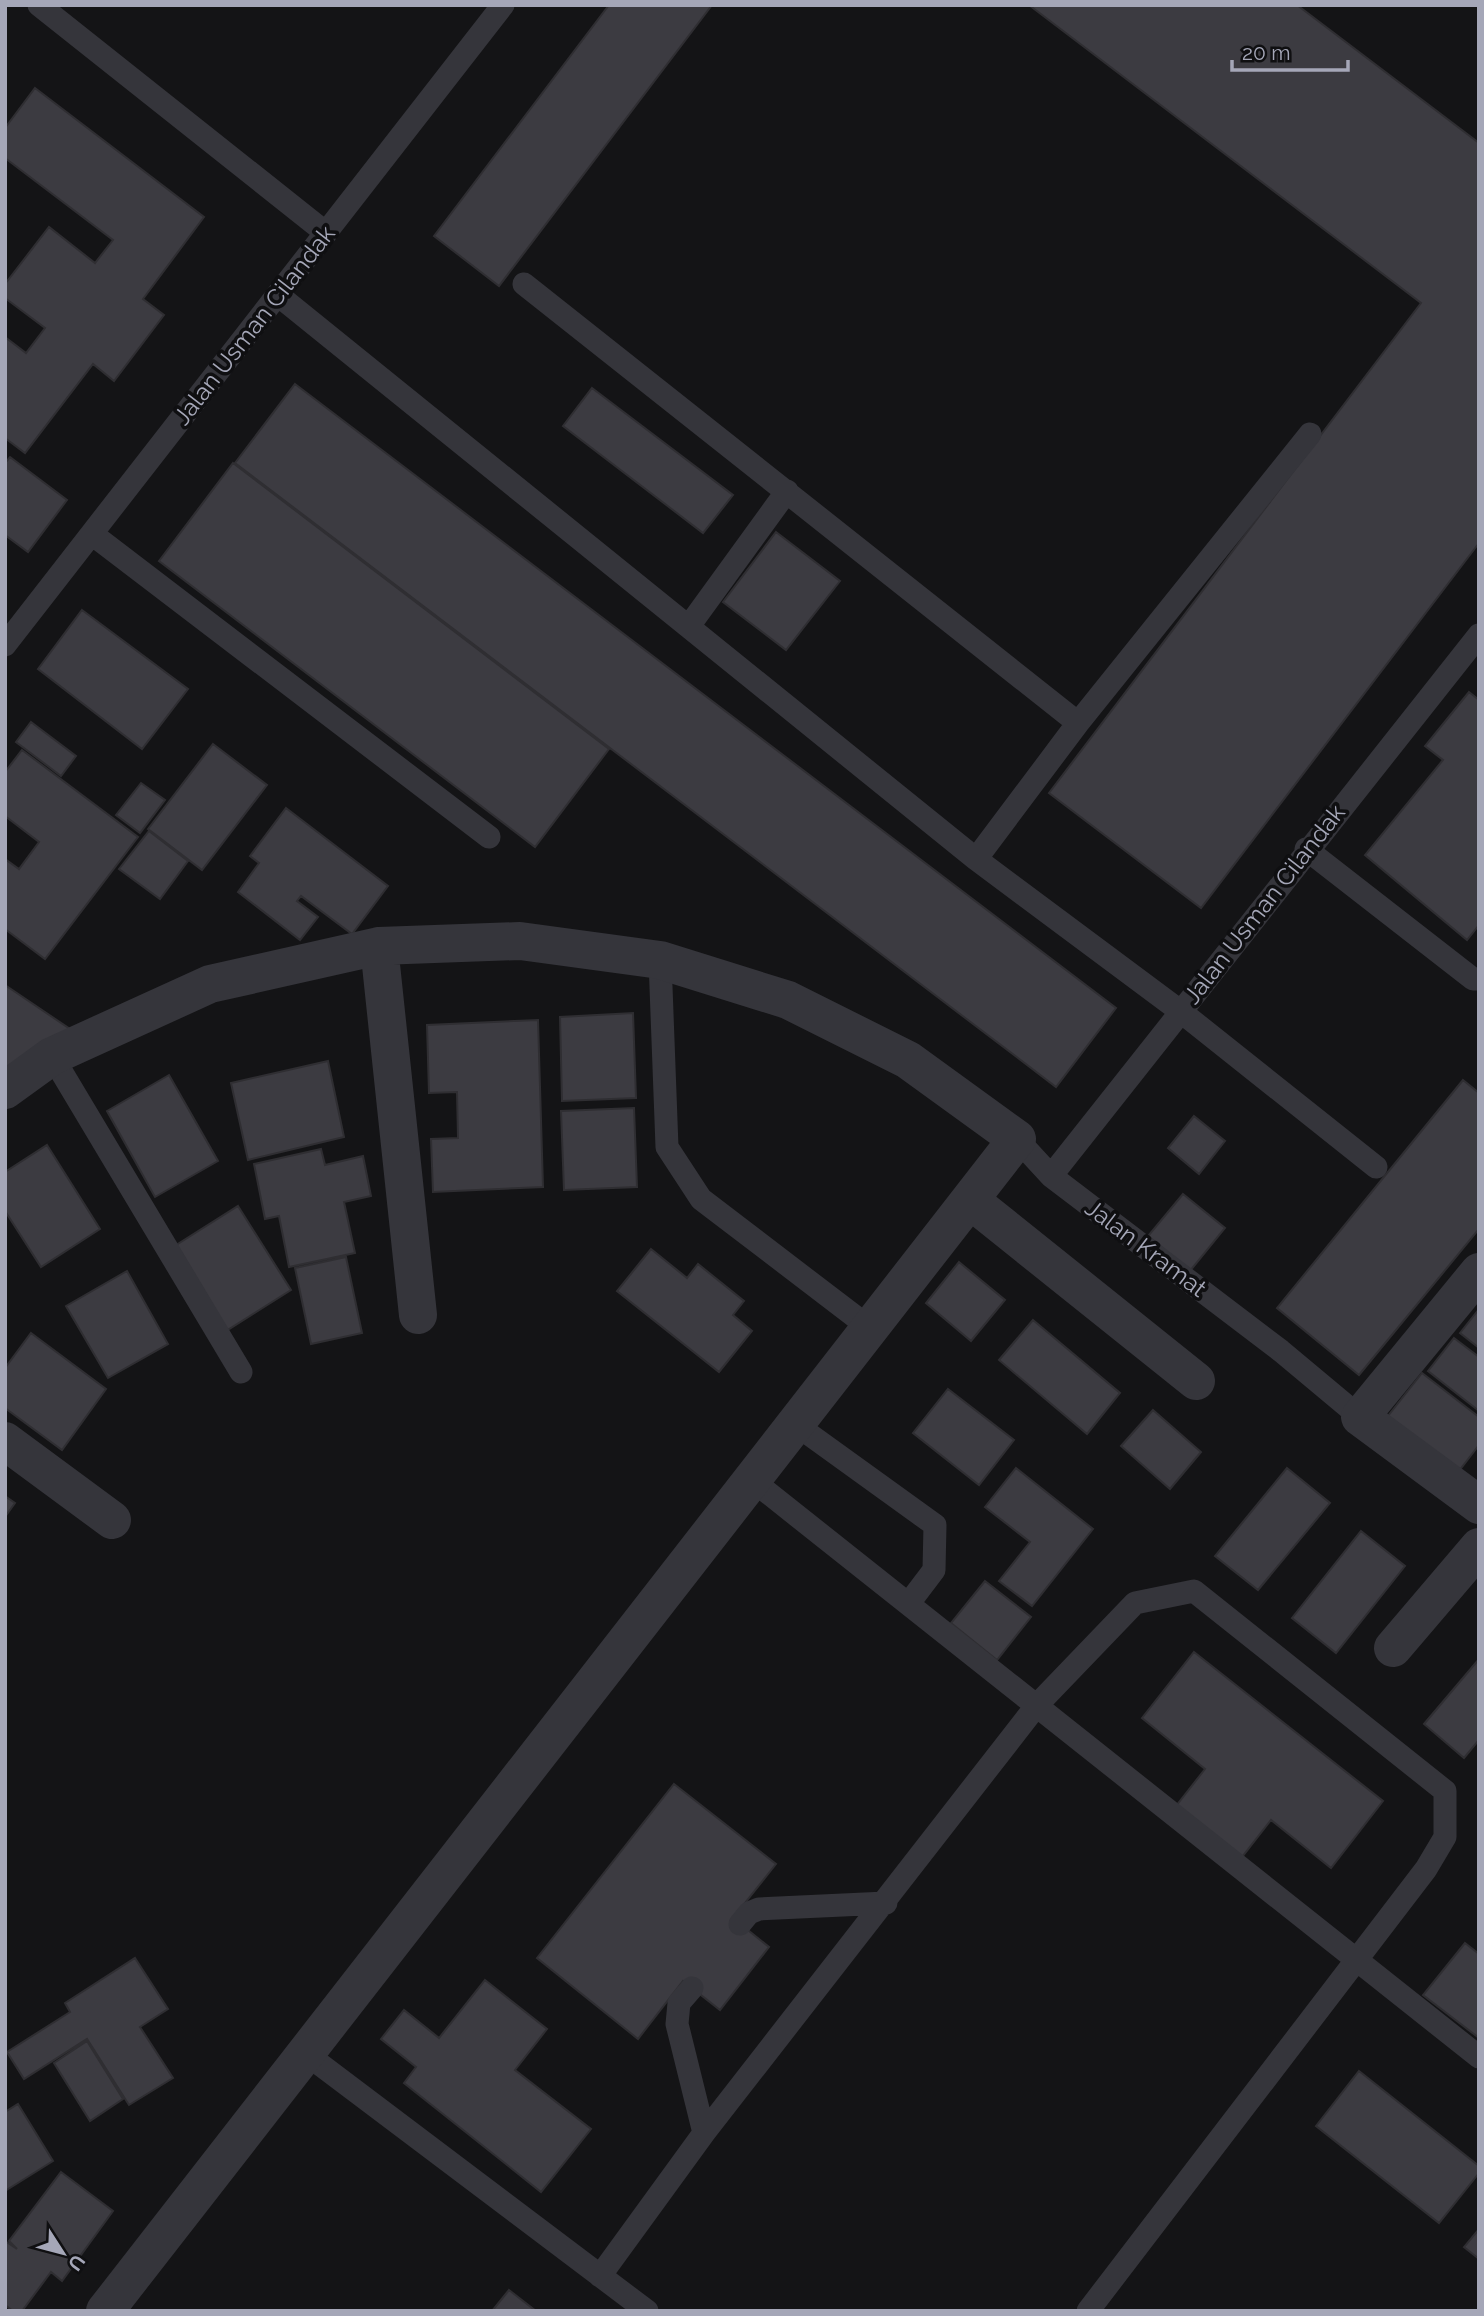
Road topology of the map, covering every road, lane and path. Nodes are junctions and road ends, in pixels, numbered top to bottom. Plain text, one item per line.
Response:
1 (39, 5) edge
2 (503, 5) edge
3 (326, 233) junction
4 (524, 284) dead end
5 (278, 295) junction
6 (1310, 434) dead end
7 (787, 491) junction
8 (92, 534) junction
9 (689, 626) junction
10 (1479, 635) edge
11 (5, 645) edge
12 (1078, 723) junction
13 (489, 837) dead end
14 (1306, 849) junction
15 (976, 859) junction
16 (379, 946) junction
17 (660, 960) junction
18 (1479, 979) edge
19 (1180, 1011) junction
20 (52, 1056) junction
21 (5, 1090) edge
22 (1017, 1139) junction
23 (1376, 1167) dead end
24 (1051, 1176) junction
25 (970, 1200) junction
26 (1479, 1272) edge
27 (418, 1315) dead end
28 (870, 1328) junction
29 (241, 1372) dead end
30 (1196, 1381) dead end
31 (1360, 1417) junction
32 (795, 1424) junction
33 (5, 1441) edge
34 (752, 1479) junction
35 (1479, 1504) edge
36 (112, 1520) dead end
37 (1479, 1547) edge
38 (909, 1603) junction
39 (1393, 1648) dead end
40 (1037, 1705) junction
41 (886, 1903) junction
42 (740, 1924) dead end
43 (1359, 1961) junction
44 (692, 1988) dead end
45 (305, 2053) junction
46 (1479, 2057) edge
47 (704, 2133) junction
48 (600, 2276) junction
49 (104, 2311) edge
50 (647, 2311) edge
51 (1088, 2311) edge

1 - 3 lane
2 - 3 lane, Jalan Usman Cilandak
3 - 5 lane, Jalan Usman Cilandak
4 - 7 lane
5 - 8 lane, Jalan Usman Cilandak
5 - 9 lane
6 - 12 lane
7 - 9 lane
7 - 12 lane
8 - 11 lane, Jalan Usman Cilandak
8 - 13 lane
9 - 15 lane
10 - 14 lane, Jalan Usman Cilandak
12 - 15 lane
14 - 18 lane
14 - 19 lane, Jalan Usman Cilandak
15 - 19 lane
16 - 17 street
16 - 20 street
16 - 27 street
17 - 22 street
17 - 28 lane
19 - 23 lane
19 - 24 lane, Jalan Usman Cilandak
20 - 21 street
20 - 29 lane
22 - 24 lane, Jalan Kramat
22 - 25 street
24 - 31 lane, Jalan Kramat
25 - 28 street
25 - 30 street
26 - 31 street
28 - 32 street
31 - 35 street
32 - 34 street
32 - 38 lane
33 - 36 street
34 - 38 lane
34 - 45 street
37 - 39 street
38 - 40 lane
40 - 41 lane
40 - 43 lane
40 - 43 lane
41 - 42 lane
41 - 47 lane
43 - 46 lane
43 - 51 lane
44 - 47 lane
45 - 48 lane
45 - 49 street
47 - 48 lane
48 - 50 lane

